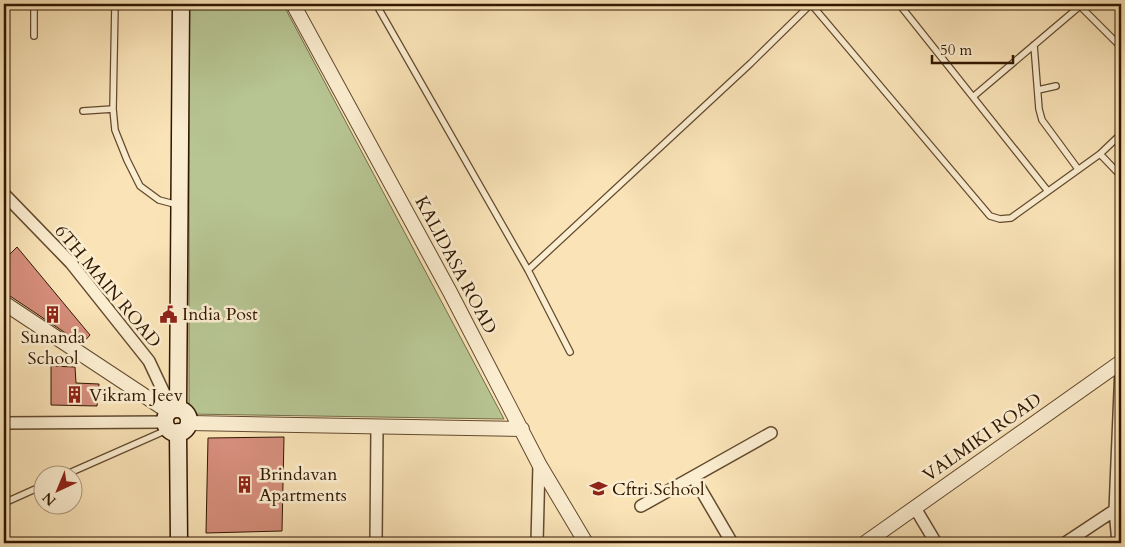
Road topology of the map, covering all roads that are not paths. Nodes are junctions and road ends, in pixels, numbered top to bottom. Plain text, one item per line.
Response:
1 (34, 4) edge
2 (115, 4) edge
3 (181, 4) edge
4 (294, 4) edge
5 (376, 4) edge
6 (811, 4) edge
7 (899, 4) edge
8 (1078, 5) edge
9 (34, 36) dead end
10 (1034, 45) junction
11 (1121, 47) edge
12 (1056, 86) dead end
13 (1038, 90) junction
14 (974, 96) junction
15 (113, 109) junction
16 (82, 111) dead end
17 (1121, 134) edge
18 (1100, 154) junction
19 (1078, 169) junction
20 (1121, 176) edge
21 (1047, 190) junction
22 (4, 194) edge
23 (180, 205) junction
24 (528, 270) junction
25 (4, 303) edge
26 (570, 352) dead end
27 (1121, 362) edge
28 (1121, 367) edge
29 (174, 420) junction
30 (4, 423) edge
31 (377, 427) junction
32 (522, 430) junction
33 (771, 433) dead end
34 (540, 464) junction
35 (82, 466) edge
36 (694, 478) junction
37 (32, 490) edge
38 (4, 503) edge
39 (641, 506) dead end
40 (915, 508) junction
41 (1117, 514) edge
42 (179, 543) edge
43 (376, 543) edge
44 (537, 543) edge
45 (586, 543) edge
46 (732, 543) edge
47 (865, 543) edge
48 (936, 543) edge
49 (1065, 543) edge
50 (1118, 543) edge

1 - 9 lane
2 - 15 lane
3 - 23 main road
4 - 32 street, KALIDASA ROAD
5 - 24 lane
6 - 21 lane
6 - 24 lane
7 - 14 lane
8 - 10 lane
8 - 11 lane
10 - 13 lane
10 - 14 lane
12 - 13 lane
13 - 19 lane
14 - 21 lane
15 - 16 lane
15 - 23 lane
17 - 18 lane
18 - 19 lane
18 - 20 lane
19 - 21 lane
22 - 29 street, 6TH MAIN ROAD
23 - 29 main road
24 - 26 lane
25 - 29 street
27 - 40 street, VALMIKI ROAD
28 - 41 street
29 - 30 street
29 - 31 street
29 - 35 lane
29 - 42 main road
31 - 32 street
31 - 43 street
32 - 34 street, KALIDASA ROAD
33 - 36 street
34 - 44 street
34 - 45 street, KALIDASA ROAD
36 - 39 street
36 - 46 street
37 - 38 lane
40 - 47 street, VALMIKI ROAD
40 - 48 street
41 - 49 street
41 - 50 street

